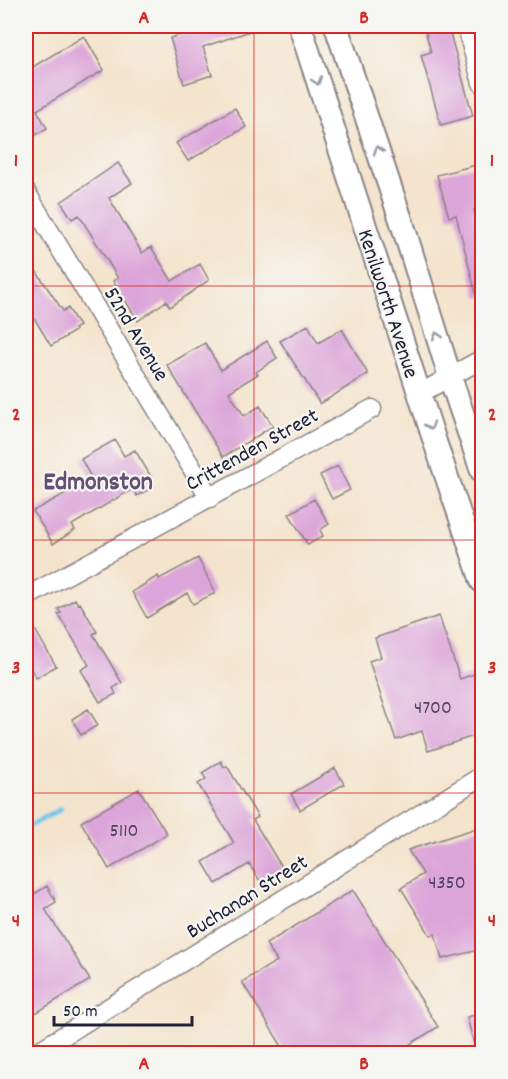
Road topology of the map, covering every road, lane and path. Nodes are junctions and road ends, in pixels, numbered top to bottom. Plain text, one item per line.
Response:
1 (300, 26) edge
2 (336, 26) edge
3 (466, 26) edge
4 (483, 82) edge
5 (26, 192) edge
6 (483, 359) edge
7 (450, 377) junction
8 (419, 394) junction
9 (372, 409) dead end
10 (483, 471) edge
11 (210, 498) junction
12 (483, 580) edge
13 (26, 597) edge
14 (483, 776) edge
15 (34, 1053) edge

1 -> 8 main road, Kenilworth Avenue
7 -> 2 main road, Kenilworth Avenue
3 - 4 street
5 - 11 street, 52nd Avenue
6 - 7 street
7 - 8 street
7 - 10 main road, Kenilworth Avenue
8 -> 12 main road, Kenilworth Avenue
9 - 11 street, Crittenden Street
11 - 13 street, Crittenden Street
14 - 15 street, Buchanan Street

